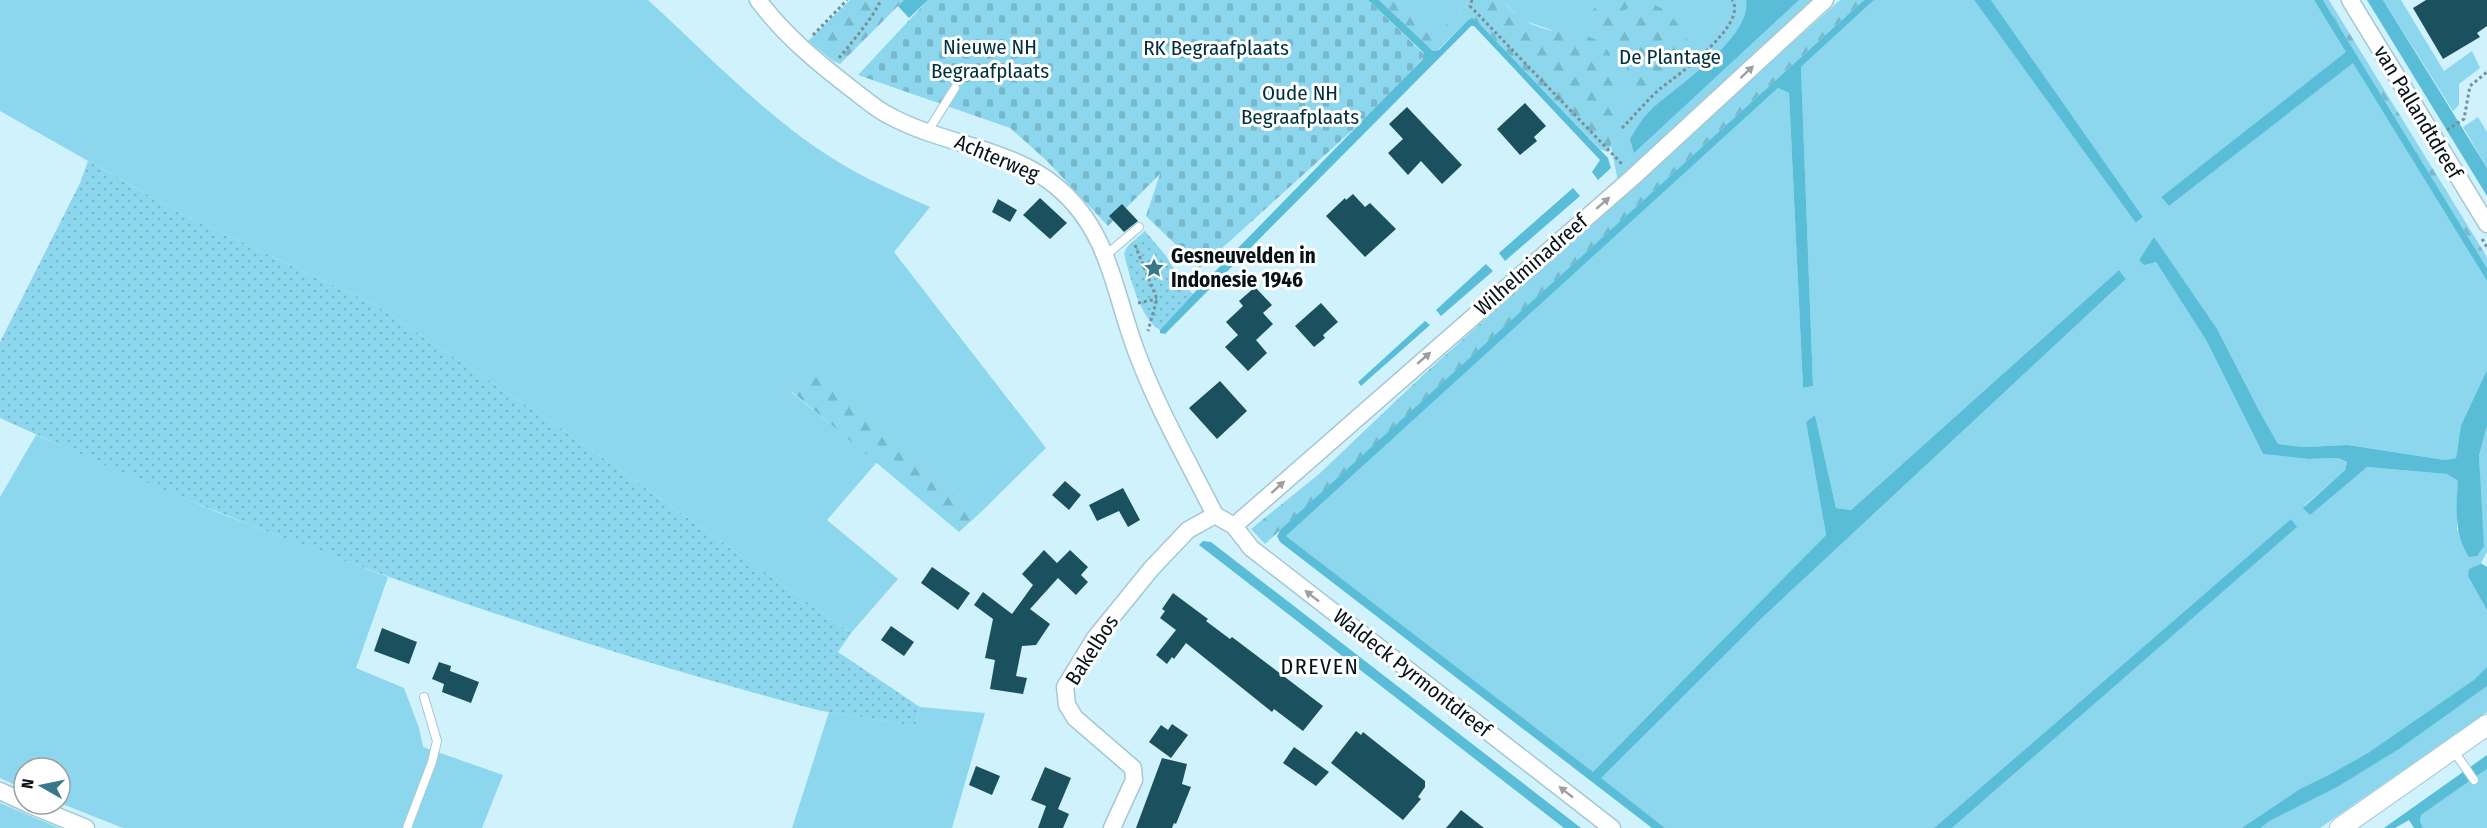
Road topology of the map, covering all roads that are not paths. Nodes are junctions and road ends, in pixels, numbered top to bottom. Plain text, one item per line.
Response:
1 (758, 0) edge
2 (1826, 0) edge
3 (2350, 0) edge
4 (955, 88) dead end
5 (928, 131) junction
6 (2487, 224) edge
7 (1139, 227) dead end
8 (1106, 255) junction
9 (1215, 515) junction
10 (1234, 526) junction
11 (424, 697) dead end
12 (2487, 725) edge
13 (2457, 757) junction
14 (2474, 780) dead end
15 (57, 816) edge
16 (86, 828) edge
17 (407, 828) edge
18 (1112, 828) edge
19 (1612, 828) edge
20 (2340, 828) edge

1 - 5 street, Achterweg
10 -> 2 street, Wilhelminadreef
3 - 6 street, van Pallandtdreef
4 - 5 lane
5 - 8 street, Achterweg
7 - 8 lane
8 - 9 street, Achterweg
9 - 10 street, Waldeck Pyrmontdreef
9 - 18 street, Bakelbos
19 -> 10 street, Waldeck Pyrmontdreef
11 - 17 lane
12 - 13 street
13 - 14 lane
13 - 20 street
15 - 16 street

